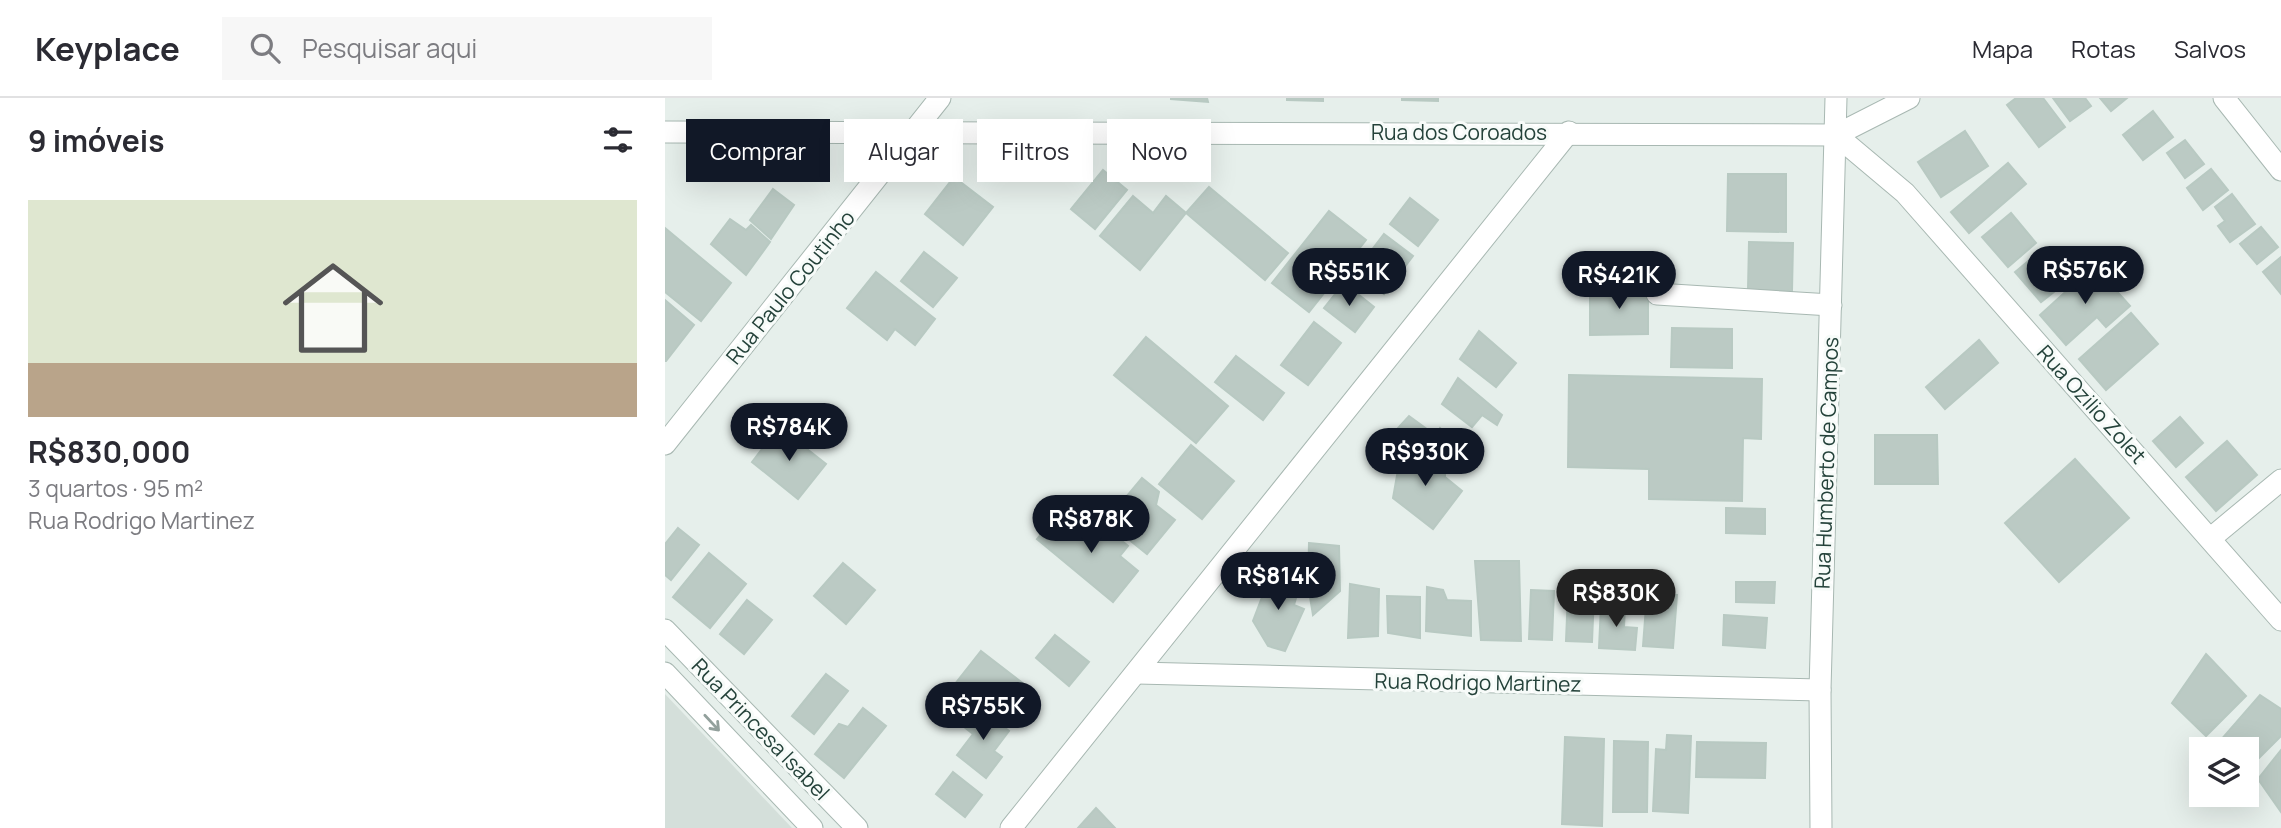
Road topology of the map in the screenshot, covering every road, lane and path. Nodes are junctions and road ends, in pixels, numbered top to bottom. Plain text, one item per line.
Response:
1 (940, 98) edge
2 (1836, 98) edge
3 (1909, 98) edge
4 (2224, 98) edge
5 (923, 119) edge
6 (665, 132) edge
7 (844, 132) edge
8 (963, 132) edge
9 (1569, 132) junction
10 (1836, 135) junction
11 (2281, 170) edge
12 (873, 182) edge
13 (1657, 294) dead end
14 (1831, 305) junction
15 (665, 444) edge
16 (2281, 480) edge
17 (2211, 538) junction
18 (2281, 620) edge
19 (665, 631) edge
20 (665, 673) edge
21 (1137, 673) junction
22 (1820, 690) junction
23 (811, 828) edge
24 (857, 828) edge
25 (1011, 828) edge
26 (1821, 828) edge

1 - 5 street, Rua Paulo Coutinho
2 - 10 street, Rua Humberto de Campos
3 - 10 street, Rua dos Coroados
4 - 11 street
6 - 7 street, Rua dos Coroados
8 - 9 street, Rua dos Coroados
9 - 10 street, Rua dos Coroados
9 - 21 street
10 - 14 street, Rua Humberto de Campos
10 - 17 street, Rua Ozilio Zolet
12 - 15 street, Rua Paulo Coutinho
13 - 14 street
14 - 22 street, Rua Humberto de Campos
16 - 17 street
17 - 18 street, Rua Ozilio Zolet
19 - 24 street, Rua Princesa Isabel
20 -> 23 street, Rua Princesa Isabel
21 - 22 street, Rua Rodrigo Martinez
21 - 25 street
22 - 26 street, Rua Humberto de Campos

